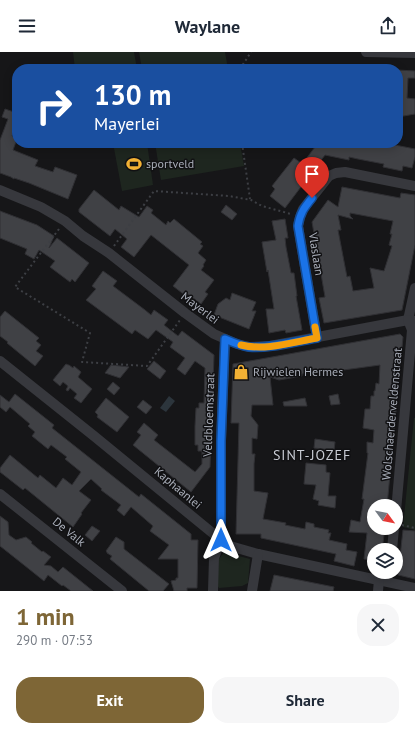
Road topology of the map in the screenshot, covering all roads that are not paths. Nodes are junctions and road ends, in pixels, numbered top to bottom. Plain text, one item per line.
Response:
1 (366, 52) edge
2 (415, 53) edge
3 (415, 186) edge
4 (0, 190) edge
5 (415, 288) edge
6 (412, 321) edge
7 (317, 338) junction
8 (225, 339) junction
9 (0, 361) edge
10 (0, 494) edge
11 (397, 499) edge
12 (221, 540) junction
13 (258, 554) junction
14 (367, 574) edge
15 (385, 579) edge
16 (389, 579) edge
17 (415, 588) edge
18 (250, 590) edge
19 (122, 591) edge
20 (213, 591) edge
21 (378, 591) edge

1 - 2 street
3 - 7 street, Vlaslaan
4 - 8 street, Mayerlei
5 - 6 street
6 - 7 street, Mayerlei
6 - 11 street, Wolschaerderveldenstraat
7 - 8 street, Mayerlei
8 - 12 street, Veldbloemstraat
9 - 12 street, Kaphaanlei
10 - 19 street, De Valk
12 - 13 street, Kaphaanlei
12 - 20 street
13 - 14 street, Kaphaanlei
13 - 18 street
15 - 21 street
16 - 17 street, Kaphaanlei

